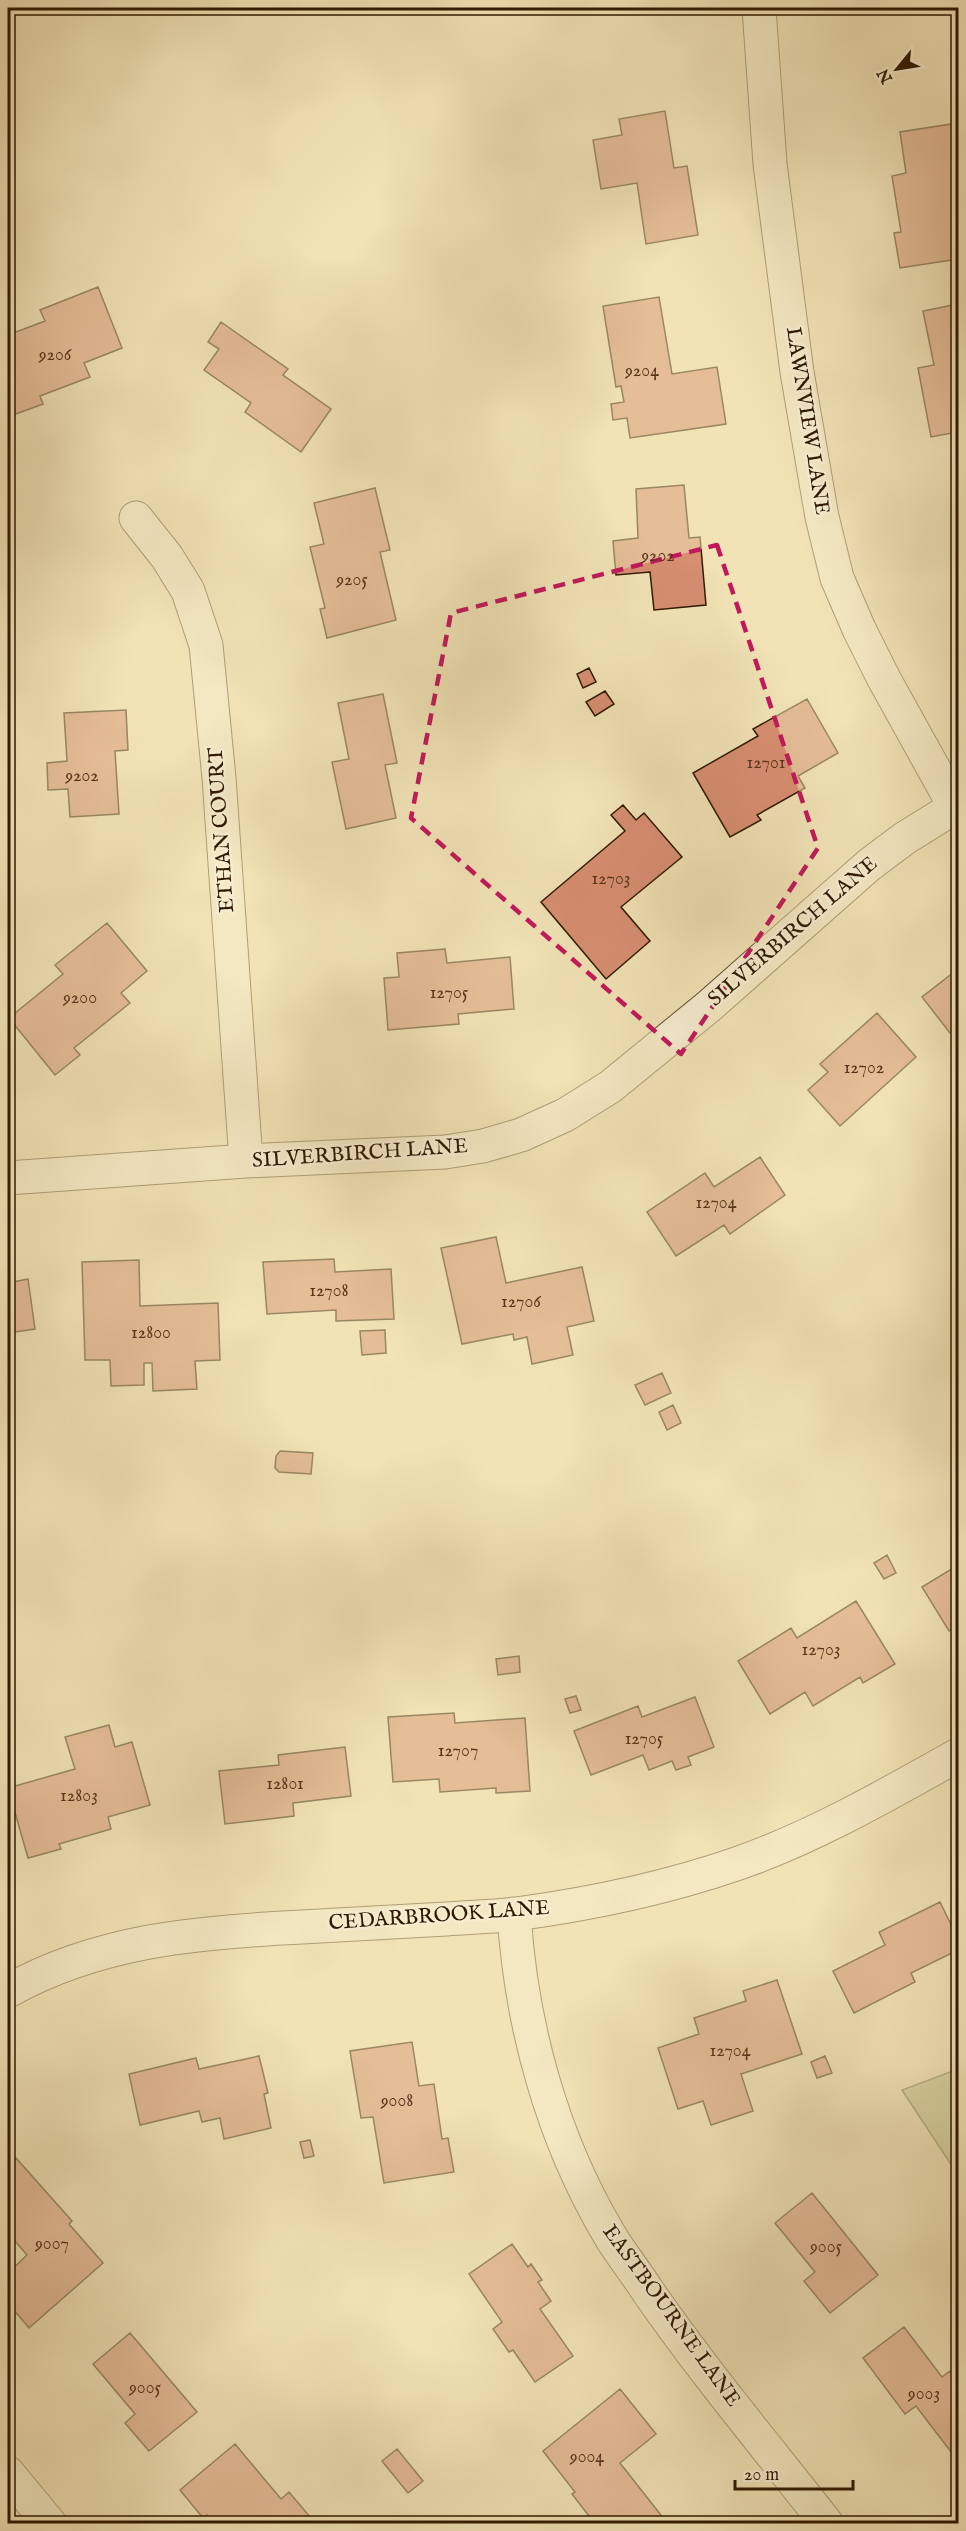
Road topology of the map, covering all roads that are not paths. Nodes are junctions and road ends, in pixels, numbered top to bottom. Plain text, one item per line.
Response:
1 (759, 8) edge
2 (136, 518) dead end
3 (957, 806) edge
4 (246, 1161) junction
5 (8, 1178) edge
6 (958, 1755) edge
7 (514, 1914) junction
8 (8, 1991) edge
9 (8, 2473) edge
10 (50, 2523) edge
11 (827, 2523) edge

1 - 3 street, LAWNVIEW LANE
2 - 4 street, ETHAN COURT
3 - 4 street, SILVERBIRCH LANE
4 - 5 street, SILVERBIRCH LANE
6 - 7 street, CEDARBROOK LANE
7 - 8 street, CEDARBROOK LANE
7 - 11 street, EASTBOURNE LANE
9 - 10 street

